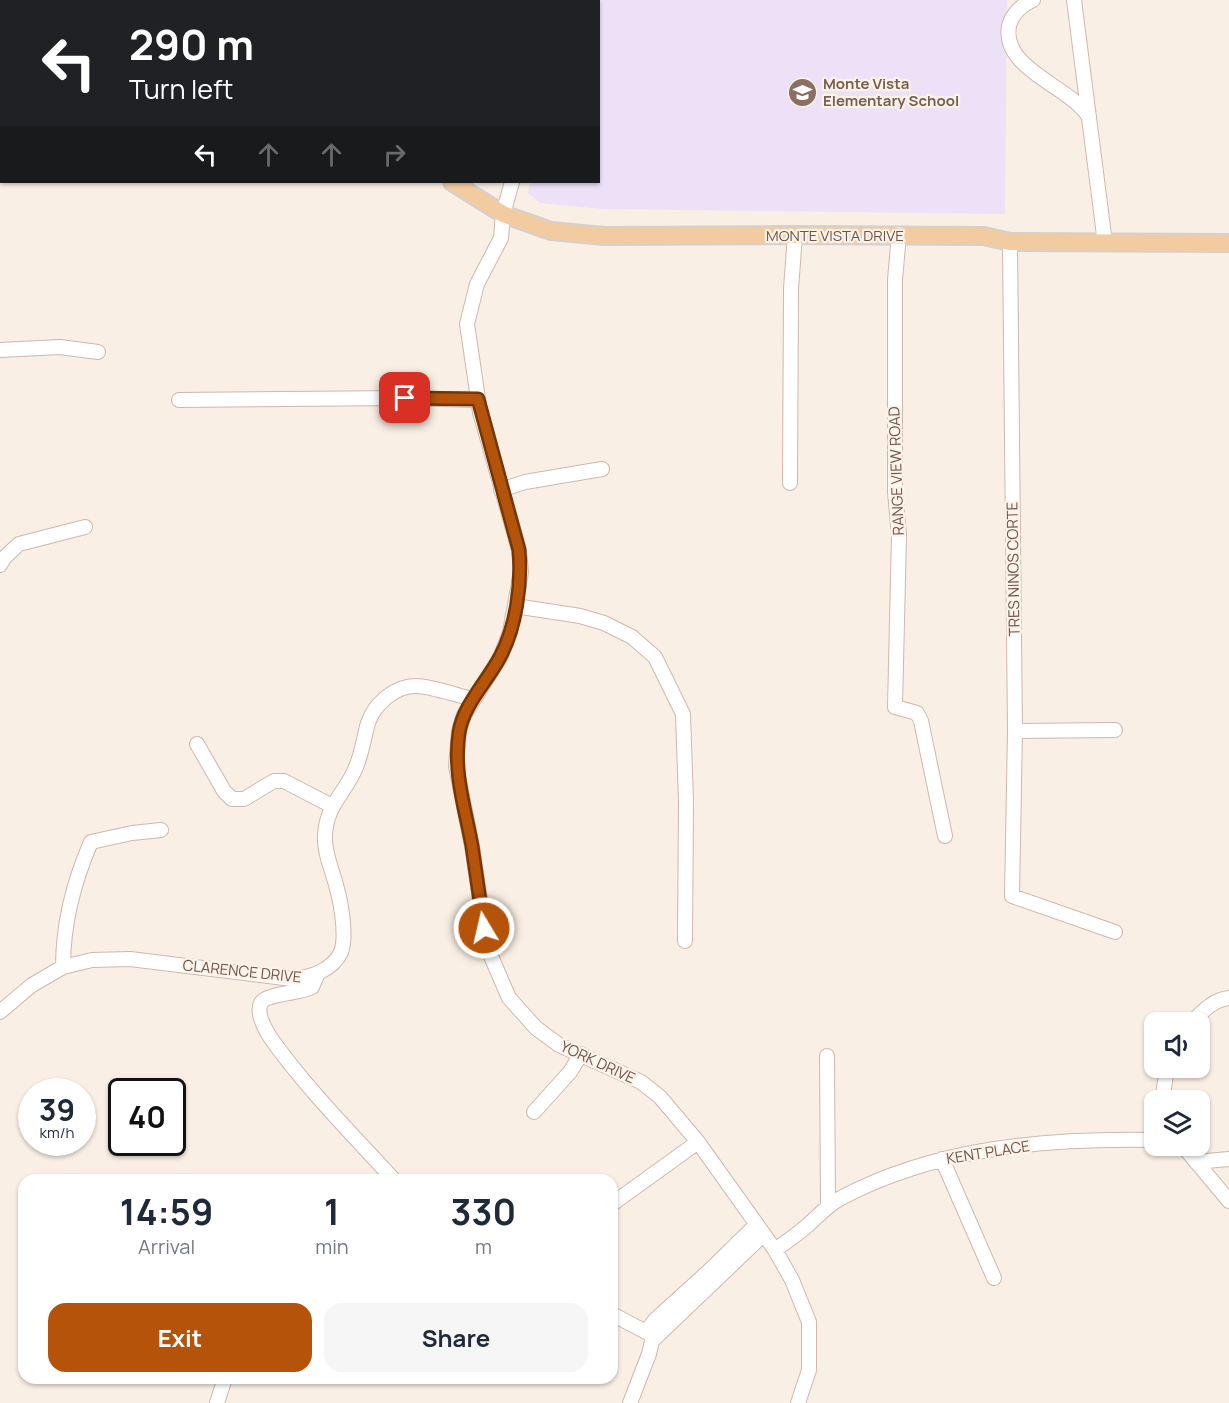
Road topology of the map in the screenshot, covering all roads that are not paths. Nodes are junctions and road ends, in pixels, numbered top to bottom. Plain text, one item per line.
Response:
1 (1033, 0) edge
2 (1074, 0) edge
3 (1090, 118) junction
4 (454, 183) edge
5 (512, 183) edge
6 (503, 214) junction
7 (899, 234) junction
8 (793, 235) junction
9 (1010, 242) junction
10 (1105, 243) junction
11 (1229, 243) edge
12 (0, 350) edge
13 (98, 352) dead end
14 (478, 399) junction
15 (179, 400) dead end
16 (602, 469) dead end
17 (790, 483) dead end
18 (501, 490) junction
19 (85, 527) dead end
20 (0, 565) edge
21 (515, 606) junction
22 (474, 699) junction
23 (1115, 730) dead end
24 (1015, 731) junction
25 (197, 744) dead end
26 (332, 806) junction
27 (161, 830) dead end
28 (945, 836) dead end
29 (1115, 932) dead end
30 (685, 941) dead end
31 (63, 967) junction
32 (318, 973) junction
33 (1229, 998) edge
34 (0, 1012) edge
35 (1202, 1012) edge
36 (581, 1054) junction
37 (828, 1056) dead end
38 (534, 1112) dead end
39 (1144, 1139) edge
40 (698, 1142) junction
41 (1191, 1156) edge
42 (942, 1159) junction
43 (1229, 1159) edge
44 (1196, 1162) junction
45 (389, 1174) edge
46 (618, 1200) edge
47 (1229, 1201) edge
48 (828, 1206) junction
49 (759, 1230) junction
50 (775, 1250) junction
51 (994, 1278) dead end
52 (618, 1317) edge
53 (223, 1384) edge
54 (217, 1403) edge
55 (630, 1403) edge
56 (798, 1403) edge

1 - 3 street
2 - 3 street
3 - 10 street
4 - 6 main road, MONTE VISTA DRIVE
5 - 6 street, YORK DRIVE
6 - 8 main road, MONTE VISTA DRIVE
6 - 14 street, YORK DRIVE
7 - 8 main road, MONTE VISTA DRIVE
7 - 9 main road, MONTE VISTA DRIVE
7 - 28 street, RANGE VIEW ROAD
8 - 17 street
9 - 10 main road, MONTE VISTA DRIVE
9 - 24 street, TRES NINOS CORTE
10 - 11 main road, MONTE VISTA DRIVE
12 - 13 street
14 - 15 street
14 - 18 street, YORK DRIVE
16 - 18 street
18 - 21 street, YORK DRIVE
19 - 20 street
21 - 22 street, YORK DRIVE
21 - 30 street
22 - 26 street, CLARENCE DRIVE
22 - 36 street, YORK DRIVE
23 - 24 street
24 - 29 street, TRES NINOS CORTE
25 - 26 street
26 - 32 street, CLARENCE DRIVE
27 - 31 street
31 - 32 street, CLARENCE DRIVE
31 - 34 street, CLARENCE DRIVE
32 - 45 street
33 - 35 street
36 - 38 street
36 - 40 street, YORK DRIVE
37 - 48 street
39 - 42 street, KENT PLACE
40 - 46 street
40 - 49 street, YORK DRIVE
41 - 44 street
42 - 48 street, KENT PLACE
42 - 51 street
43 - 44 street
44 - 47 street
48 - 50 street, KENT PLACE
49 - 50 street, YORK DRIVE
49 - 52 street
49 - 55 street
50 - 56 street, YORK DRIVE
53 - 54 street

